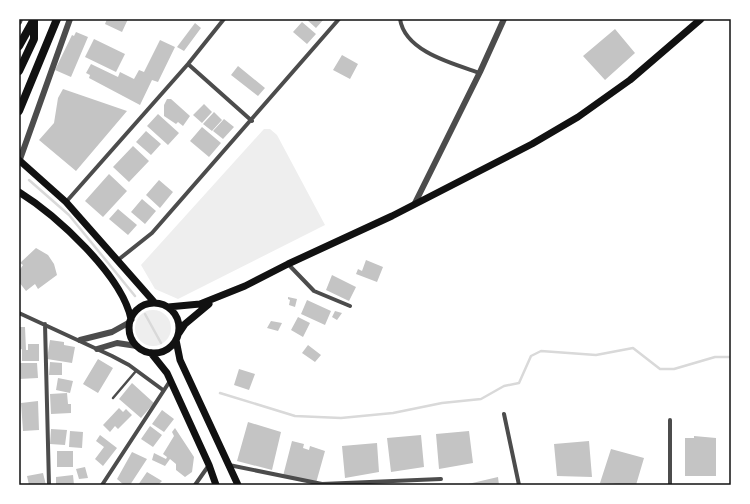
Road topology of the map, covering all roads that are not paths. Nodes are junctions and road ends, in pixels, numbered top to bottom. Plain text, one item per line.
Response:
1 (20, 19) edge
2 (33, 19) edge
3 (57, 19) edge
4 (70, 19) edge
5 (224, 19) edge
6 (339, 19) edge
7 (400, 19) edge
8 (504, 19) edge
9 (701, 19) edge
10 (19, 22) edge
11 (19, 46) edge
12 (188, 64) junction
13 (19, 71) edge
14 (480, 73) junction
15 (19, 111) edge
16 (252, 121) junction
17 (19, 161) edge
18 (19, 192) edge
19 (66, 202) junction
20 (415, 203) junction
21 (118, 260) junction
22 (288, 264) junction
23 (212, 301) junction
24 (155, 303) junction
25 (350, 306) dead end
26 (168, 307) junction
27 (19, 313) edge
28 (130, 320) junction
29 (45, 324) junction
30 (178, 337) junction
31 (80, 340) junction
32 (137, 346) junction
33 (97, 349) junction
34 (150, 353) junction
35 (136, 370) junction
36 (170, 381) junction
37 (163, 390) junction
38 (112, 398) dead end
39 (504, 414) dead end
40 (670, 420) dead end
41 (209, 465) junction
42 (229, 465) junction
43 (441, 479) dead end
44 (49, 485) edge
45 (102, 485) edge
46 (195, 485) edge
47 (216, 485) edge
48 (238, 485) edge
49 (322, 485) edge
50 (519, 485) edge
51 (670, 485) edge

1 - 10 street
2 - 11 highway
2 - 13 highway
3 - 15 highway
4 - 17 street
5 - 12 street
6 - 16 street
7 - 14 street
8 - 14 street
9 - 20 main road
12 - 16 street
12 - 19 street
14 - 20 street
16 - 21 street
17 - 19 main road
18 - 28 main road
19 - 21 main road
20 - 22 main road
21 - 24 main road
22 - 23 main road
22 - 25 street
23 - 26 main road
23 - 30 main road
24 - 26 main road
24 - 28 main road
26 - 30 main road
27 - 29 street
28 - 31 street
28 - 32 main road
29 - 31 street
29 - 44 street
30 - 34 main road
30 - 42 main road
31 - 33 street
32 - 33 street
32 - 34 main road
33 - 35 street
34 - 36 main road
35 - 37 street
35 - 38 lane
36 - 37 street
36 - 41 main road
37 - 45 street
39 - 50 street
40 - 51 street
41 - 46 street
41 - 47 main road
42 - 48 main road
42 - 49 street
43 - 49 street

